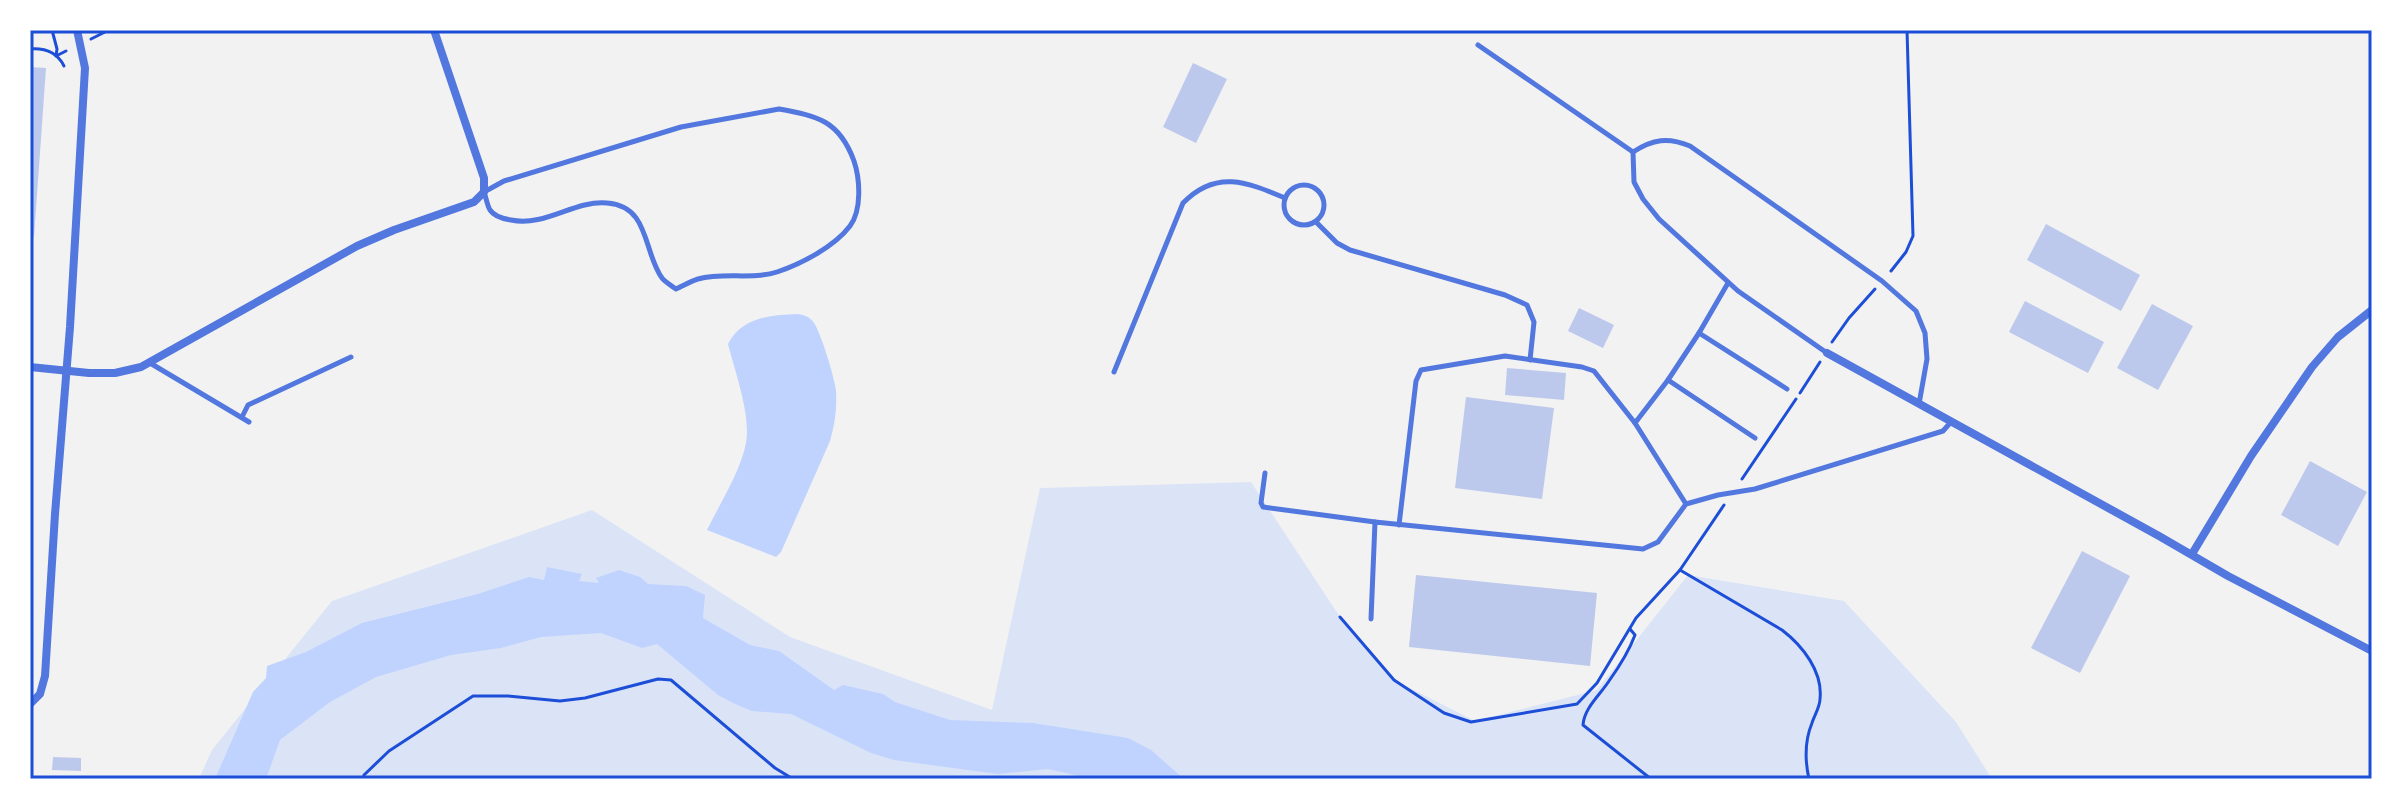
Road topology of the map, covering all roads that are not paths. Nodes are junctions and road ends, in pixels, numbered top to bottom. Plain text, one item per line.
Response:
1 (77, 30) edge
2 (434, 30) edge
3 (1478, 45) dead end
4 (1633, 152) junction
5 (484, 192) junction
6 (1285, 198) junction
7 (1316, 222) junction
8 (1728, 283) junction
9 (2372, 310) edge
10 (1699, 333) junction
11 (1827, 353) joint
12 (351, 357) dead end
13 (1530, 360) junction
14 (149, 362) junction
15 (30, 367) edge
16 (66, 369) junction
17 (1114, 372) dead end
18 (1668, 380) junction
19 (1787, 389) dead end
20 (1919, 405) junction
21 (242, 417) junction
22 (249, 422) dead end
23 (1951, 422) junction
24 (1635, 423) junction
25 (1755, 438) dead end
26 (1265, 473) dead end
27 (1686, 504) junction
28 (1375, 522) junction
29 (1399, 525) junction
30 (2192, 554) junction
31 (1371, 619) dead end
32 (2372, 651) edge
33 (30, 704) edge

1 - 16 street
2 - 5 street
3 - 4 lane
4 - 8 lane
4 - 20 lane
5 - 5 lane
5 - 14 street
6 - 7 lane
6 - 7 lane
6 - 17 lane
7 - 13 lane
8 - 10 lane
8 - 11 lane
9 - 30 street
10 - 18 lane
10 - 19 lane
11 - 20 street
12 - 21 lane
13 - 24 lane
13 - 29 lane
14 - 16 street
14 - 21 lane
15 - 16 street
16 - 33 street
18 - 24 lane
18 - 25 lane
20 - 23 street
21 - 22 lane
23 - 27 lane
23 - 30 street
24 - 27 lane
26 - 28 lane
27 - 29 lane
28 - 29 lane
28 - 31 lane
30 - 32 street

